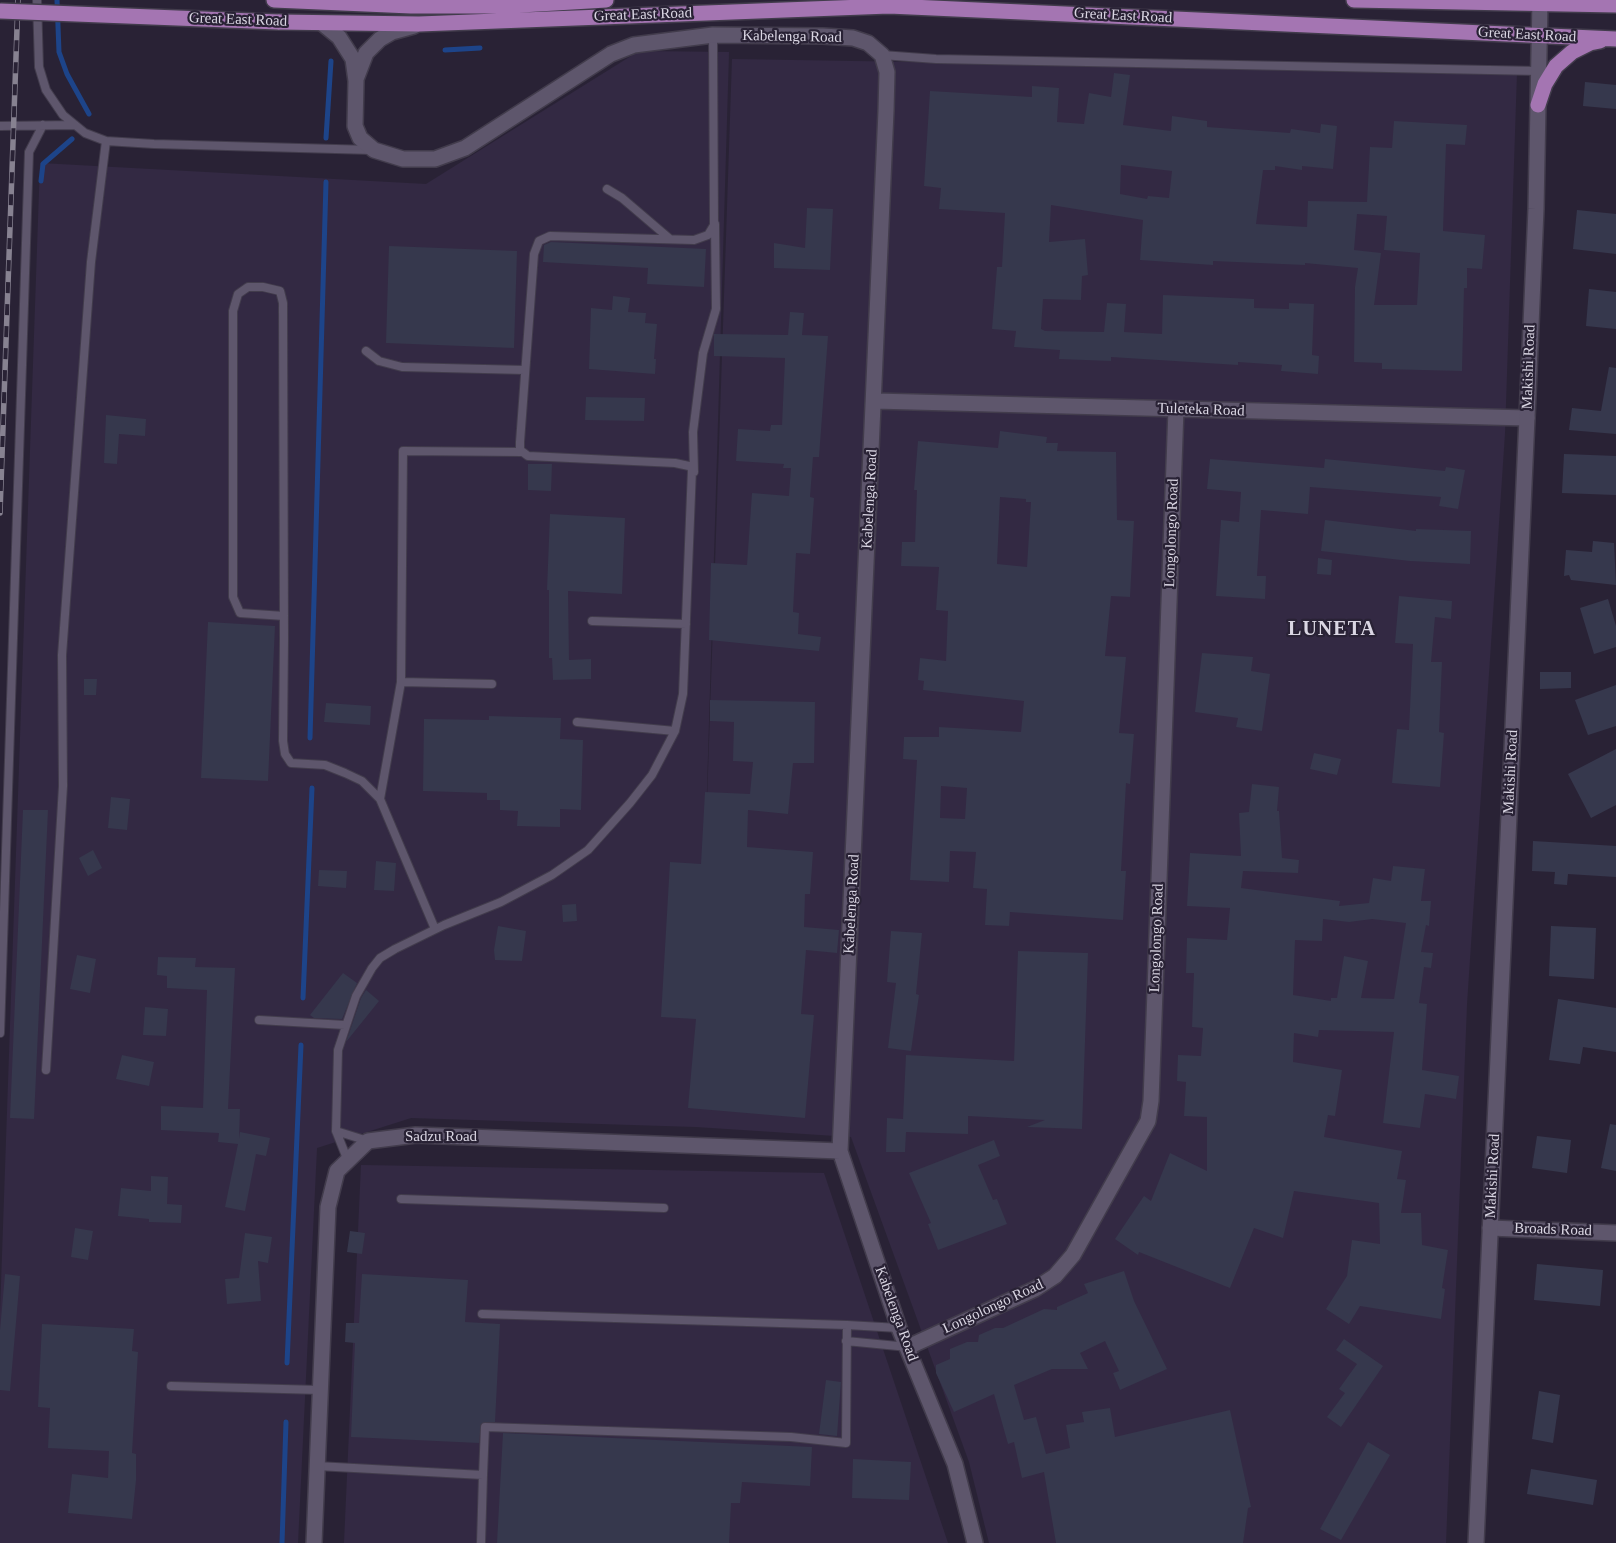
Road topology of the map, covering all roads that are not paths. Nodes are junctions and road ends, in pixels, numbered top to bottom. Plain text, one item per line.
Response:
1 (37, 0) edge
2 (276, 0) edge
3 (606, 0) edge
4 (1354, 0) edge
5 (1373, 0) edge
6 (312, 1) edge
7 (1540, 2) edge
8 (407, 3) edge
9 (1616, 5) edge
10 (0, 11) edge
11 (323, 24) junction
12 (419, 24) junction
13 (713, 35) junction
14 (1540, 35) junction
15 (1614, 39) edge
16 (882, 55) junction
17 (1539, 71) junction
18 (356, 81) junction
19 (1538, 105) junction
20 (43, 125) junction
21 (75, 125) junction
22 (0, 126) edge
23 (106, 140) junction
24 (374, 150) junction
25 (607, 188) dead end
26 (715, 219) junction
27 (670, 239) junction
28 (366, 351) dead end
29 (525, 370) junction
30 (875, 401) junction
31 (1176, 409) junction
32 (1527, 418) junction
33 (522, 452) junction
34 (694, 473) junction
35 (284, 616) junction
36 (592, 621) dead end
37 (686, 624) junction
38 (401, 682) junction
39 (492, 684) dead end
40 (577, 722) dead end
41 (675, 731) junction
42 (380, 799) junction
43 (435, 929) junction
44 (259, 1020) dead end
45 (345, 1025) junction
46 (0, 1033) edge
47 (46, 1070) dead end
48 (336, 1131) junction
49 (368, 1141) junction
50 (840, 1151) junction
51 (348, 1161) junction
52 (401, 1199) dead end
53 (664, 1208) dead end
54 (1490, 1228) junction
55 (1616, 1233) edge
56 (482, 1314) dead end
57 (847, 1325) junction
58 (899, 1328) junction
59 (846, 1340) junction
60 (908, 1347) junction
61 (171, 1386) dead end
62 (320, 1390) junction
63 (317, 1466) junction
64 (483, 1475) junction
65 (314, 1543) edge
66 (481, 1543) edge
67 (974, 1543) edge
68 (1476, 1543) edge

1 - 21 lane
2 - 6 main road, Great East Road
3 - 8 main road, Great East Road
4 - 5 main road, Great East Road
5 - 7 main road, Great East Road
6 - 8 main road, Great East Road
7 - 9 main road, Great East Road
7 - 14 street, Makishi Road
10 - 11 main road, Great East Road, bridge
11 - 12 main road, Great East Road
11 - 18 street, Kabelenga Road
12 - 14 main road, Great East Road
12 - 18 street, Kabelenga Road
13 - 16 street, Kabelenga Road
13 - 24 street, Kabelenga Road
13 - 26 lane
14 - 15 main road, Great East Road
14 - 17 street, Makishi Road
15 - 19 main road
16 - 17 lane
16 - 30 street, Kabelenga Road
17 - 19 street, Makishi Road
18 - 24 street, Kabelenga Road
19 - 32 street, Makishi Road
20 - 21 lane
20 - 22 lane
20 - 46 lane
21 - 23 lane
23 - 24 lane
23 - 47 lane
25 - 27 lane
26 - 27 lane
26 - 34 lane
27 - 29 lane
28 - 29 lane
29 - 33 lane
30 - 31 street, Tuleteka Road
30 - 50 street, Kabelenga Road
31 - 32 street, Tuleteka Road
31 - 60 street, Longolongo Road
32 - 54 street, Makishi Road
33 - 34 lane
33 - 38 lane
34 - 37 lane
35 - 35 lane
35 - 42 lane
36 - 37 lane
37 - 41 lane
38 - 39 lane
38 - 42 lane
40 - 41 lane
41 - 43 lane
42 - 43 lane
43 - 45 lane
44 - 45 lane
45 - 48 lane
48 - 49 lane
48 - 51 lane
49 - 50 street, Sadzu Road
49 - 51 street
50 - 58 street, Kabelenga Road
51 - 62 street
52 - 53 lane
54 - 55 street, Broads Road
54 - 68 street, Makishi Road
56 - 57 lane
57 - 58 lane
57 - 59 lane
58 - 60 street, Kabelenga Road
59 - 60 lane
59 - 64 lane
60 - 67 street, Kabelenga Road
61 - 62 lane
62 - 63 street
63 - 64 lane
63 - 65 street
64 - 66 lane

